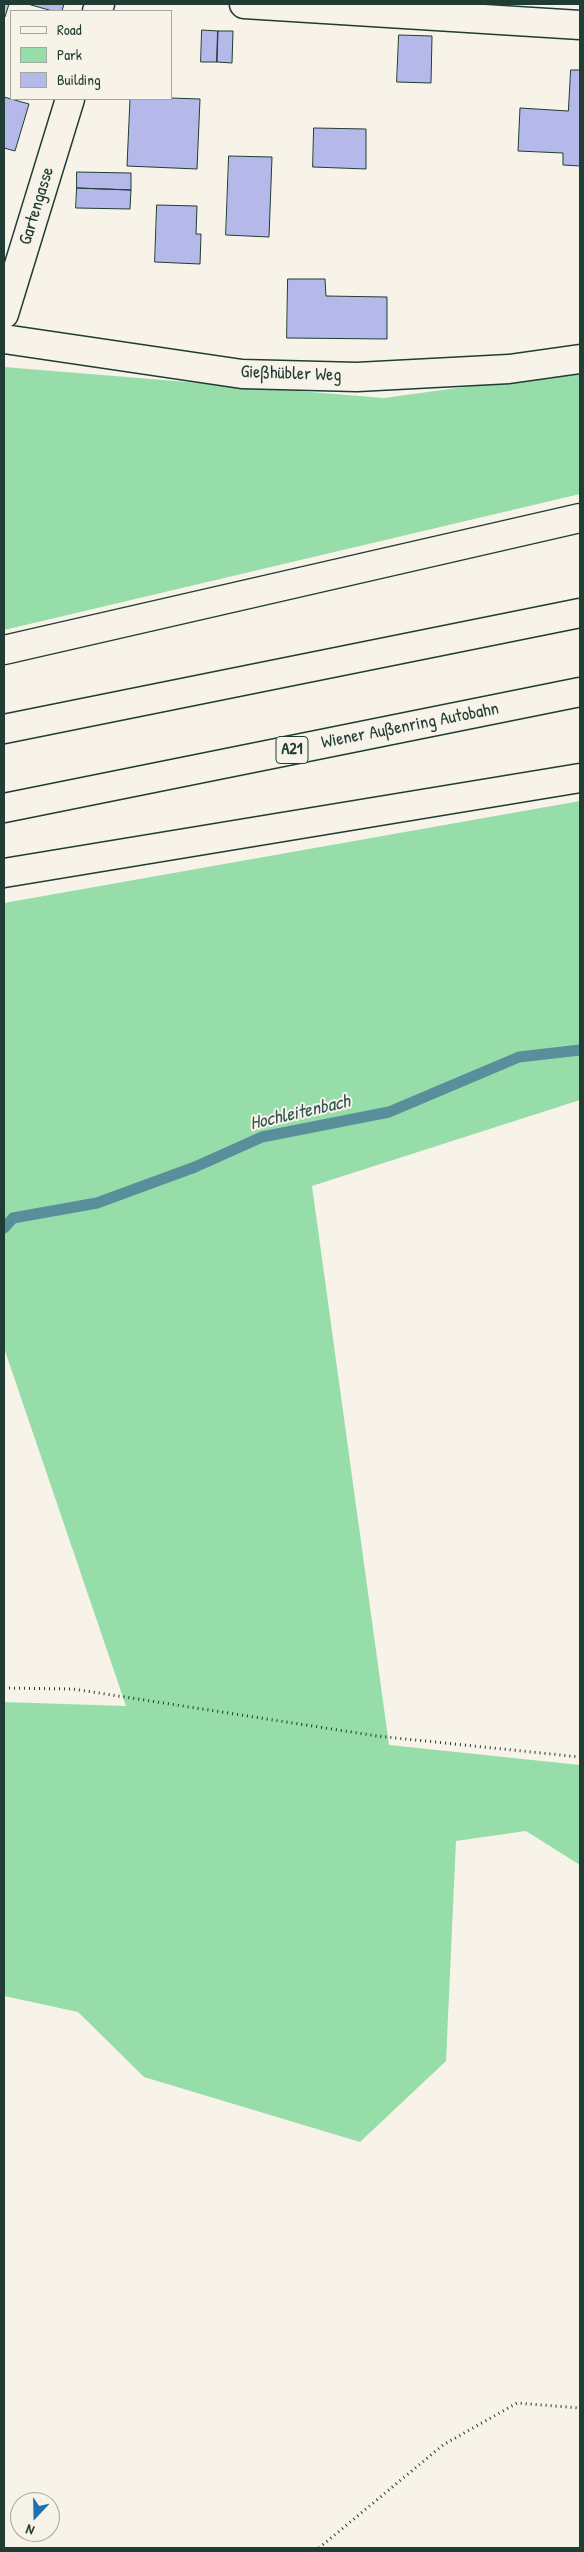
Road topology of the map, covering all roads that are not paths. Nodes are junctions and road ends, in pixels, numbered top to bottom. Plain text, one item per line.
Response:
1 (244, 4) edge
2 (494, 11) edge
3 (580, 24) edge
4 (70, 100) edge
5 (4, 314) edge
6 (4, 339) edge
7 (580, 359) edge
8 (580, 518) edge
9 (580, 613) edge
10 (4, 650) edge
11 (580, 692) edge
12 (4, 729) edge
13 (580, 778) edge
14 (4, 808) edge
15 (4, 873) edge

1 - 2 main road
2 - 3 main road
4 - 5 main road, Gartengasse
6 - 7 main road, Gießhübler Weg
8 - 10 main road
9 - 12 main road
11 - 14 main road, Wiener Außenring Autobahn / A21
13 - 15 main road

